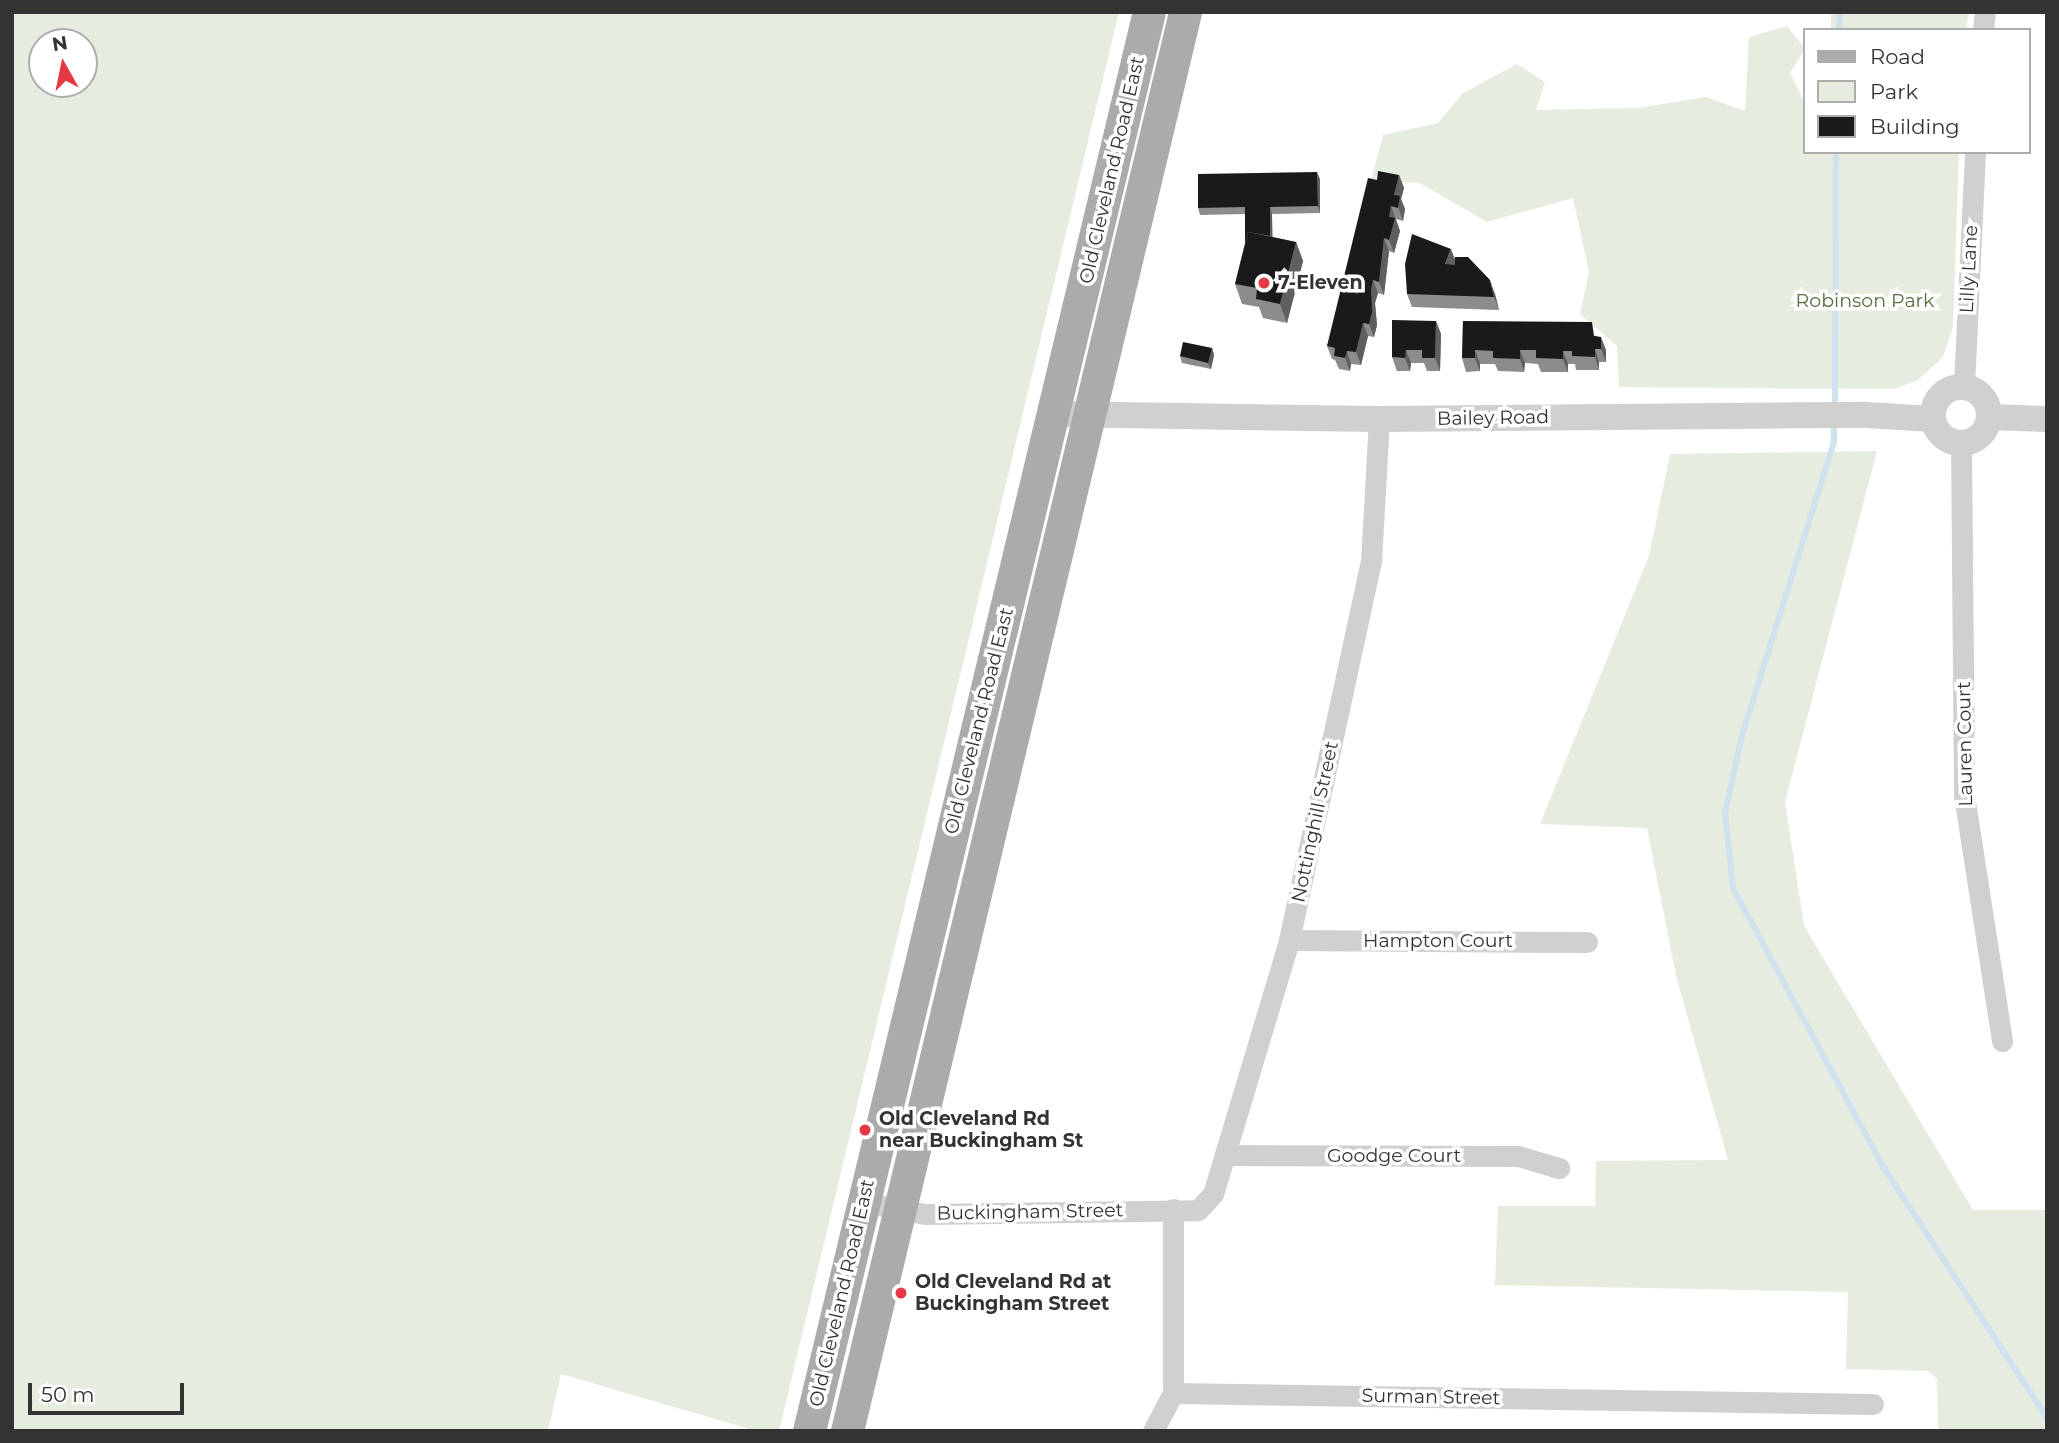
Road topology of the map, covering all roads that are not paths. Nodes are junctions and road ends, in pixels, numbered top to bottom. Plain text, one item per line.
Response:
1 (1149, 12) edge
2 (1185, 12) edge
3 (1975, 154) edge
4 (1964, 386) junction
5 (1054, 414) junction
6 (1088, 415) junction
7 (1989, 417) junction
8 (1379, 419) junction
9 (1933, 419) junction
10 (2047, 419) edge
11 (1961, 443) junction
12 (1289, 940) junction
13 (1587, 942) dead end
14 (2003, 1041) dead end
15 (1227, 1155) junction
16 (1559, 1168) dead end
17 (863, 1202) junction
18 (900, 1209) junction
19 (1173, 1209) junction
20 (1198, 1210) joint
21 (1173, 1393) junction
22 (1872, 1404) dead end
23 (809, 1431) edge
24 (847, 1431) edge
25 (1153, 1431) edge

1 - 5 main road, Old Cleveland Road East
2 - 6 main road, Old Cleveland Road East
3 - 4 street, Lilly Lane
4 - 7 street
4 - 9 street
5 - 6 street, Bailey Road
5 - 17 main road, Old Cleveland Road East
6 - 8 street, Bailey Road
6 - 18 main road, Old Cleveland Road East
7 - 10 street
7 - 11 street
8 - 9 street, Bailey Road
8 - 12 street, Nottinghill Street
9 - 11 street
11 - 14 street, Lauren Court
12 - 13 street, Hampton Court
12 - 15 street, Nottinghill Street
15 - 16 street, Goodge Court
15 - 20 street, Nottinghill Street
17 - 18 street, Buckingham Street
17 - 23 main road, Old Cleveland Road East
18 - 19 street, Buckingham Street
18 - 24 main road, Old Cleveland Road East
19 - 20 street, Buckingham Street
19 - 21 street
21 - 22 street, Surman Street
21 - 25 street

